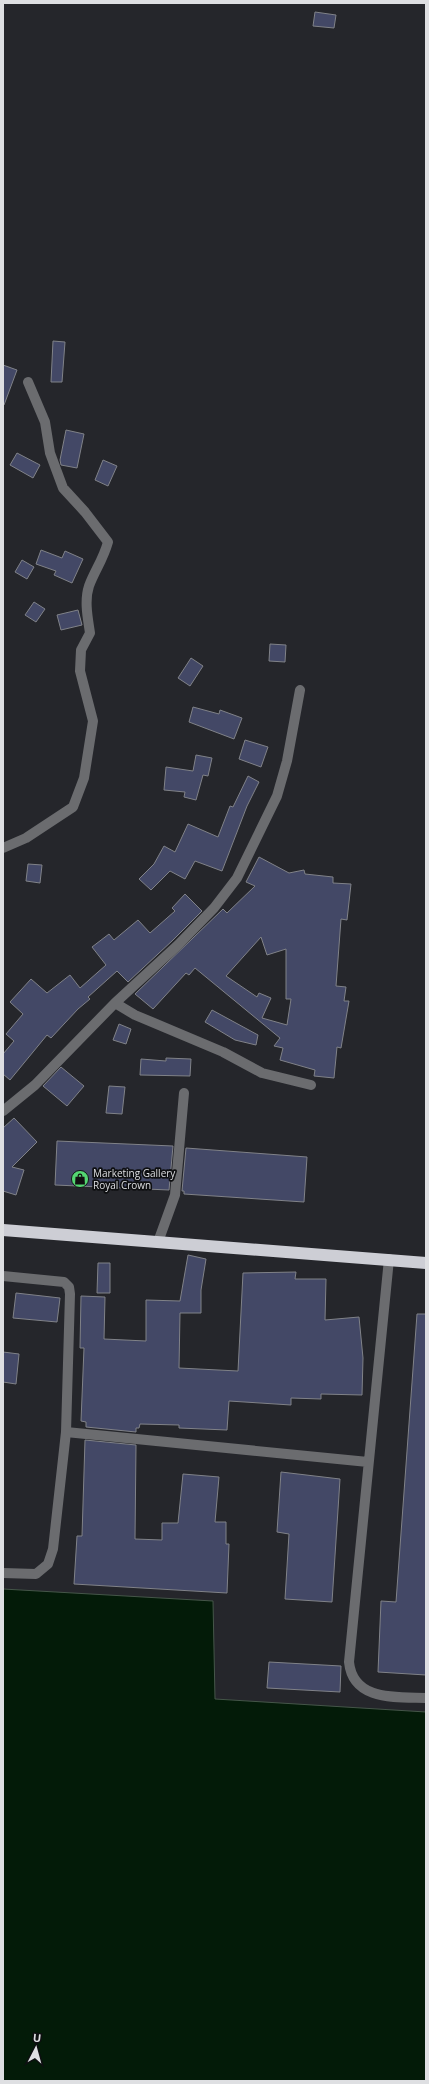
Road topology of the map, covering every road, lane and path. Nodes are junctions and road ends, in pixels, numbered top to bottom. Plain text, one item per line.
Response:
1 (28, 382) dead end
2 (300, 690) dead end
3 (3, 848) edge
4 (115, 1003) junction
5 (311, 1085) dead end
6 (184, 1093) dead end
7 (3, 1111) edge
8 (3, 1230) edge
9 (158, 1242) junction
10 (388, 1259) junction
11 (426, 1263) edge
12 (3, 1276) edge
13 (66, 1432) junction
14 (368, 1462) junction
15 (3, 1573) edge
16 (426, 1698) edge

1 - 3 street
2 - 4 street
4 - 5 street
4 - 7 street
6 - 9 street
8 - 9 highway
9 - 10 highway
10 - 11 highway
10 - 14 street
12 - 13 street
13 - 14 street
13 - 15 street
14 - 16 street

